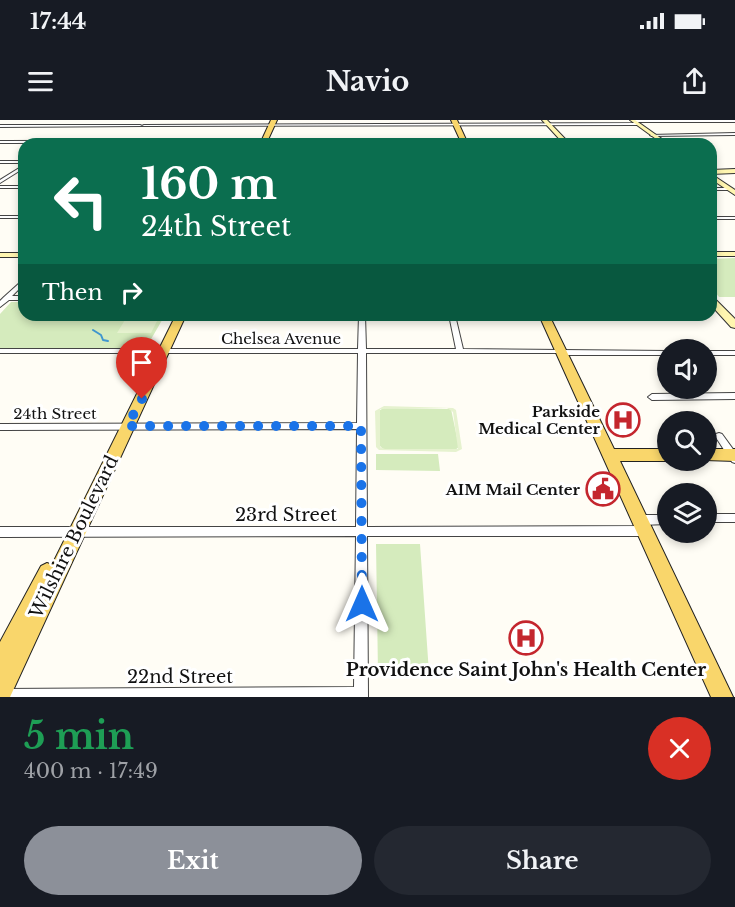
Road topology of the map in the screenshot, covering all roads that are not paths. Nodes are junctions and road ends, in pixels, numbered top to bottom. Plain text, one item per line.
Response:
1 (149, 120) edge
2 (722, 120) edge
3 (735, 121) edge
4 (364, 122) edge
5 (455, 122) edge
6 (544, 122) edge
7 (634, 122) edge
8 (272, 123) edge
9 (0, 126) edge
10 (142, 126) junction
11 (735, 127) edge
12 (735, 134) edge
13 (652, 135) junction
14 (129, 138) edge
15 (264, 138) edge
16 (364, 138) edge
17 (462, 138) edge
18 (560, 138) edge
19 (657, 138) edge
20 (0, 142) edge
21 (18, 142) edge
22 (0, 162) edge
23 (18, 164) edge
24 (18, 169) edge
25 (735, 171) edge
26 (717, 172) edge
27 (717, 180) edge
28 (0, 184) edge
29 (18, 186) edge
30 (717, 190) edge
31 (732, 191) edge
32 (0, 217) edge
33 (18, 217) edge
34 (717, 218) edge
35 (735, 218) edge
36 (717, 254) edge
37 (735, 254) edge
38 (0, 255) edge
39 (18, 255) edge
40 (18, 286) edge
41 (4, 298) edge
42 (0, 305) edge
43 (717, 306) edge
44 (174, 321) edge
45 (362, 321) edge
46 (453, 321) edge
47 (547, 321) edge
48 (735, 325) edge
49 (0, 351) edge
50 (160, 351) junction
51 (460, 351) junction
52 (362, 352) junction
53 (562, 352) junction
54 (657, 353) edge
55 (717, 353) edge
56 (735, 353) edge
57 (735, 396) edge
58 (652, 397) dead end
59 (123, 426) junction
60 (361, 426) junction
61 (0, 427) edge
62 (719, 436) dead end
63 (610, 455) junction
64 (657, 455) edge
65 (717, 455) edge
66 (734, 456) edge
67 (717, 518) edge
68 (735, 518) edge
69 (657, 522) edge
70 (642, 525) junction
71 (362, 531) junction
72 (0, 532) edge
73 (71, 532) junction
74 (0, 663) edge
75 (0, 695) edge
76 (361, 695) edge
77 (722, 697) edge

1 - 10 street
2 - 3 street
2 - 7 street
2 - 11 street
4 - 5 street
4 - 8 street
4 - 16 street
5 - 6 street
5 - 17 main road
6 - 7 street
6 - 18 street
7 - 13 street
8 - 10 street
8 - 15 main road
9 - 10 street
10 - 14 street
12 - 13 street
13 - 19 street
20 - 21 street
22 - 23 street
24 - 28 street
25 - 26 street
27 - 31 street
28 - 29 street
30 - 31 street
32 - 33 street
34 - 35 street
36 - 37 street
38 - 39 street
40 - 41 street
41 - 42 street
43 - 48 street
44 - 50 main road, Wilshire Boulevard
45 - 52 street
46 - 51 street
47 - 53 main road
49 - 50 street, Chelsea Avenue
50 - 52 street, Chelsea Avenue
50 - 59 main road, Wilshire Boulevard
51 - 52 street, Chelsea Avenue
51 - 53 street, Chelsea Avenue
52 - 60 street
53 - 54 street, Chelsea Avenue
53 - 63 main road
55 - 56 street
57 - 58 street
59 - 60 street, 24th Street
59 - 61 street, 24th Street
59 - 73 main road, Wilshire Boulevard
60 - 71 street
62 - 66 street
63 - 64 main road
63 - 70 main road
65 - 66 main road
67 - 68 street
69 - 70 street, 23rd Street
70 - 71 street, 23rd Street
70 - 77 main road
71 - 73 street, 23rd Street
71 - 76 street
72 - 73 street, 23rd Street
73 - 74 main road, Wilshire Boulevard
73 - 75 main road, Wilshire Boulevard
75 - 76 street, 22nd Street

